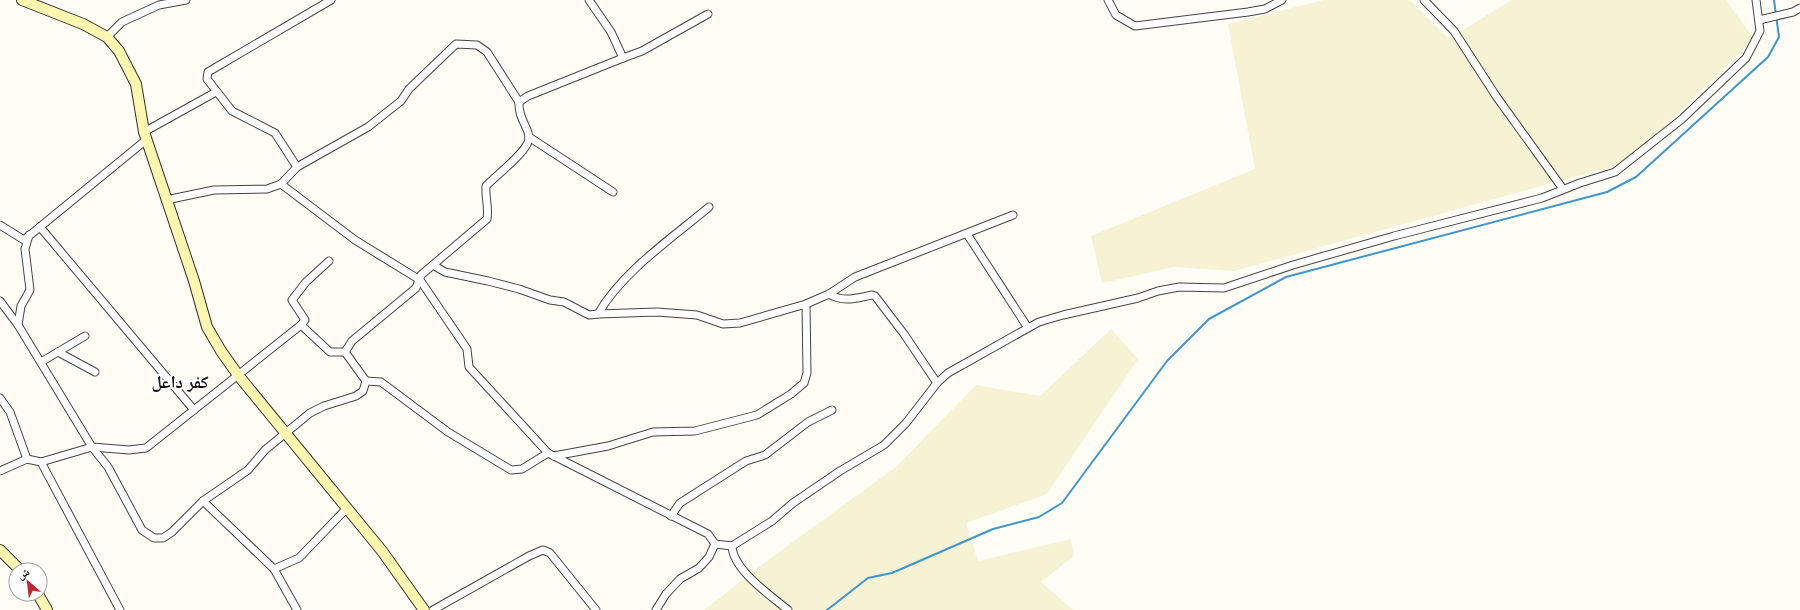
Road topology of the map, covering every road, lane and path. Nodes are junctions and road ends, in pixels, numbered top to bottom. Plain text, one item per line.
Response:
1 (22, 0) edge
2 (186, 0) edge
3 (331, 0) edge
4 (589, 0) edge
5 (1108, 0) edge
6 (1282, 0) edge
7 (1424, 0) edge
8 (1756, 0) edge
9 (158, 3) edge
10 (1800, 8) edge
11 (708, 14) dead end
12 (1758, 20) junction
13 (107, 37) junction
14 (622, 58) junction
15 (216, 92) junction
16 (519, 102) junction
17 (145, 136) junction
18 (529, 137) junction
19 (297, 166) junction
20 (281, 184) junction
21 (1563, 189) junction
22 (613, 192) dead end
23 (166, 200) junction
24 (709, 207) dead end
25 (1013, 215) dead end
26 (0, 225) edge
27 (40, 227) junction
28 (967, 234) junction
29 (29, 235) junction
30 (329, 261) dead end
31 (433, 265) junction
32 (420, 280) junction
33 (829, 294) junction
34 (0, 301) edge
35 (806, 304) junction
36 (598, 314) junction
37 (18, 325) junction
38 (302, 325) junction
39 (1028, 328) junction
40 (85, 336) dead end
41 (58, 352) junction
42 (345, 352) junction
43 (41, 362) junction
44 (95, 372) dead end
45 (238, 375) junction
46 (366, 381) junction
47 (937, 383) junction
48 (0, 398) edge
49 (194, 410) junction
50 (832, 410) dead end
51 (285, 433) junction
52 (92, 447) junction
53 (551, 455) junction
54 (27, 459) junction
55 (41, 462) junction
56 (0, 471) edge
57 (203, 501) junction
58 (347, 508) junction
59 (671, 516) junction
60 (715, 544) junction
61 (732, 546) junction
62 (0, 550) edge
63 (12, 562) edge
64 (274, 569) junction
65 (120, 610) edge
66 (297, 610) edge
67 (424, 610) edge
68 (433, 610) edge
69 (596, 610) edge
70 (656, 610) edge
71 (788, 610) edge

1 - 13 street
2 - 9 street
3 - 15 street
4 - 14 street
5 - 6 street
7 - 21 street
8 - 12 street
9 - 13 street
10 - 12 street
11 - 14 street
12 - 21 street
13 - 17 street
14 - 16 street
15 - 17 street
15 - 19 street
16 - 18 street
16 - 19 street
17 - 23 street
17 - 27 street
18 - 22 street
18 - 31 street
19 - 20 street
20 - 23 street
20 - 32 street
21 - 39 street
23 - 45 street
24 - 36 street
25 - 28 street
26 - 29 street
27 - 29 street
27 - 49 street
28 - 33 street
28 - 39 street
29 - 37 street
30 - 38 street
31 - 32 street
31 - 36 street
32 - 42 street
32 - 53 street
33 - 35 street
33 - 47 street
34 - 37 street
35 - 36 street
35 - 53 street
37 - 43 street
38 - 42 street
38 - 45 street
39 - 47 street
40 - 41 street
41 - 43 street
41 - 44 street
42 - 46 street
43 - 52 street
45 - 49 street
45 - 51 street
46 - 51 street
46 - 53 street
47 - 61 street
48 - 54 street
49 - 52 street
50 - 59 street
51 - 57 street
51 - 58 street
52 - 55 street
52 - 57 street
53 - 59 street
54 - 55 street
54 - 56 street
55 - 65 street
57 - 64 street
58 - 64 street
58 - 67 street
59 - 60 street
60 - 61 street
60 - 70 street
61 - 71 street
62 - 63 street
64 - 66 street
68 - 69 street

